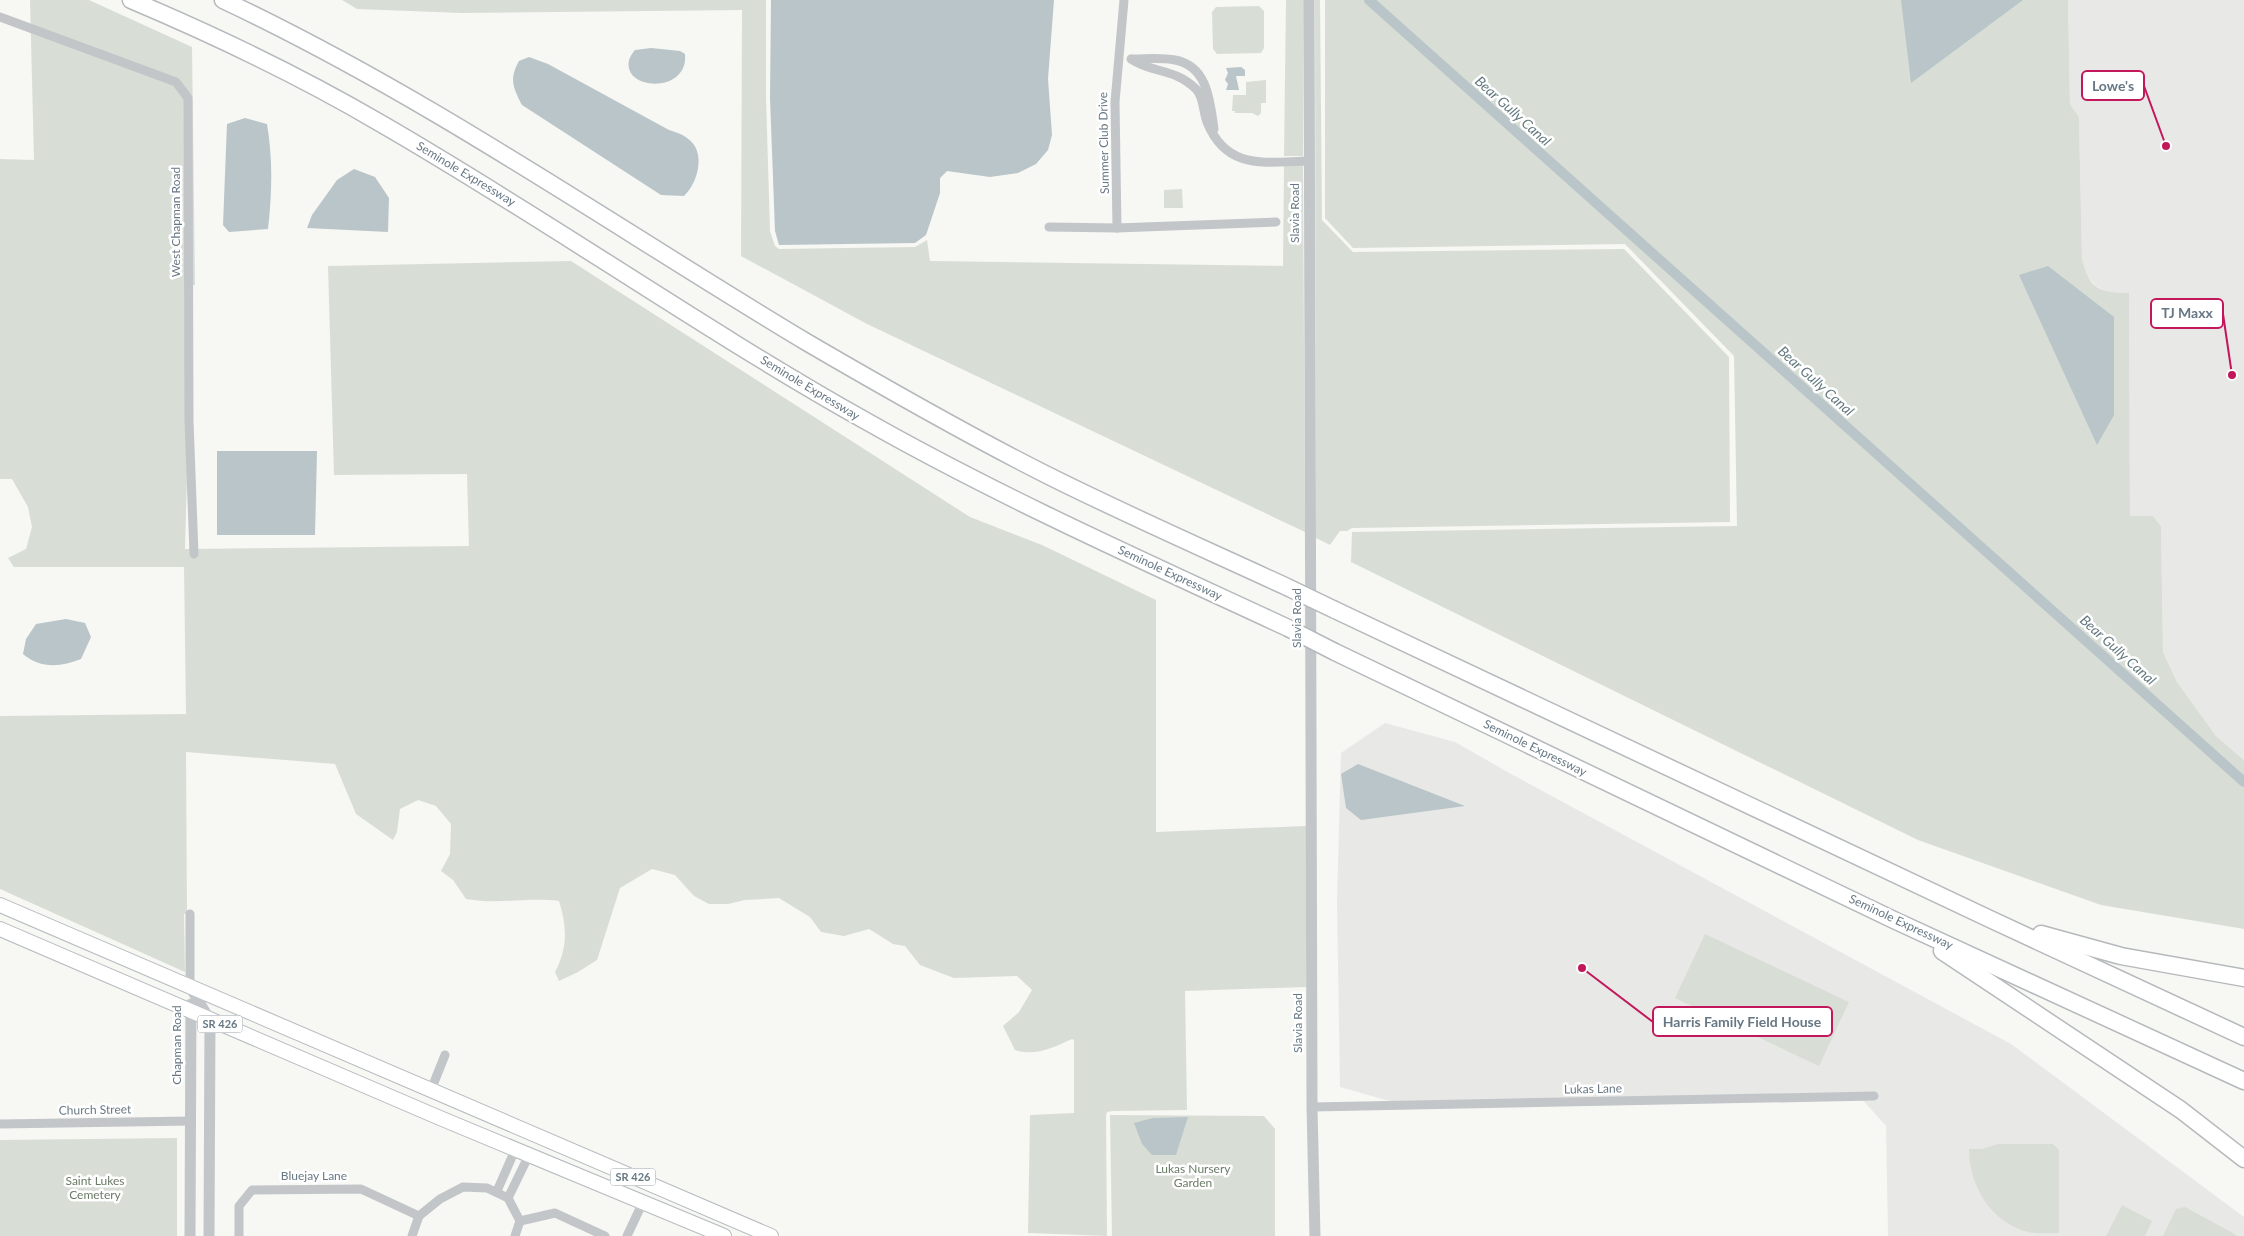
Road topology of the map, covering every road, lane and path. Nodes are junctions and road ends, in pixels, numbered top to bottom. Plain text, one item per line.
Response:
1 (131, 0) edge
2 (223, 0) edge
3 (1124, 0) edge
4 (1310, 0) edge
5 (0, 17) edge
6 (1119, 59) junction
7 (1131, 59) junction
8 (1214, 134) junction
9 (1308, 160) junction
10 (1276, 222) dead end
11 (1049, 227) dead end
12 (1117, 228) junction
13 (194, 554) dead end
14 (0, 905) edge
15 (190, 914) dead end
16 (1992, 920) junction
17 (1896, 921) junction
18 (0, 929) edge
19 (2244, 978) edge
20 (190, 987) junction
21 (191, 1012) junction
22 (210, 1020) junction
23 (2244, 1037) edge
24 (445, 1055) dead end
25 (2244, 1081) edge
26 (431, 1090) junction
27 (1874, 1096) dead end
28 (1312, 1107) junction
29 (191, 1121) junction
30 (0, 1124) edge
31 (515, 1150) junction
32 (529, 1155) junction
33 (2244, 1159) edge
34 (497, 1192) junction
35 (508, 1198) junction
36 (643, 1202) junction
37 (419, 1216) junction
38 (520, 1221) junction
39 (190, 1236) edge
40 (209, 1236) edge
41 (239, 1236) edge
42 (412, 1236) edge
43 (516, 1236) edge
44 (605, 1236) edge
45 (627, 1236) edge
46 (724, 1236) edge
47 (771, 1236) edge
48 (1315, 1236) edge

1 - 17 highway, Seminole Expressway, bridge
2 - 16 highway, bridge
3 - 6 street, Summer Club Drive
4 - 9 street, Slavia Road
5 - 13 street, West Chapman Road
6 - 7 street
6 - 12 street, Summer Club Drive
7 - 8 street
7 - 8 street
8 - 9 street
9 - 28 street, Slavia Road
10 - 12 street
11 - 12 street
14 - 20 main road, SR 426
15 - 20 street
16 - 19 highway
16 - 23 highway
17 - 25 highway, Seminole Expressway
17 - 33 highway
18 - 21 main road, SR 426
20 - 21 street, Chapman Road
20 - 22 street, Chapman Road
20 - 26 main road, SR 426
21 - 22 main road, SR 426
21 - 29 street, Chapman Road
22 - 31 main road, SR 426
22 - 40 street
24 - 26 street
26 - 47 main road, SR 426
27 - 28 street, Lukas Lane
28 - 48 street, Slavia Road
29 - 30 street, Church Street
29 - 39 street, Chapman Road
31 - 32 main road, SR 426
31 - 34 street
32 - 35 street
32 - 36 main road, SR 426
34 - 35 street
34 - 37 street
35 - 38 street
36 - 45 street
36 - 46 main road, SR 426
37 - 41 street, Bluejay Lane
37 - 42 street
38 - 43 street
38 - 44 street

